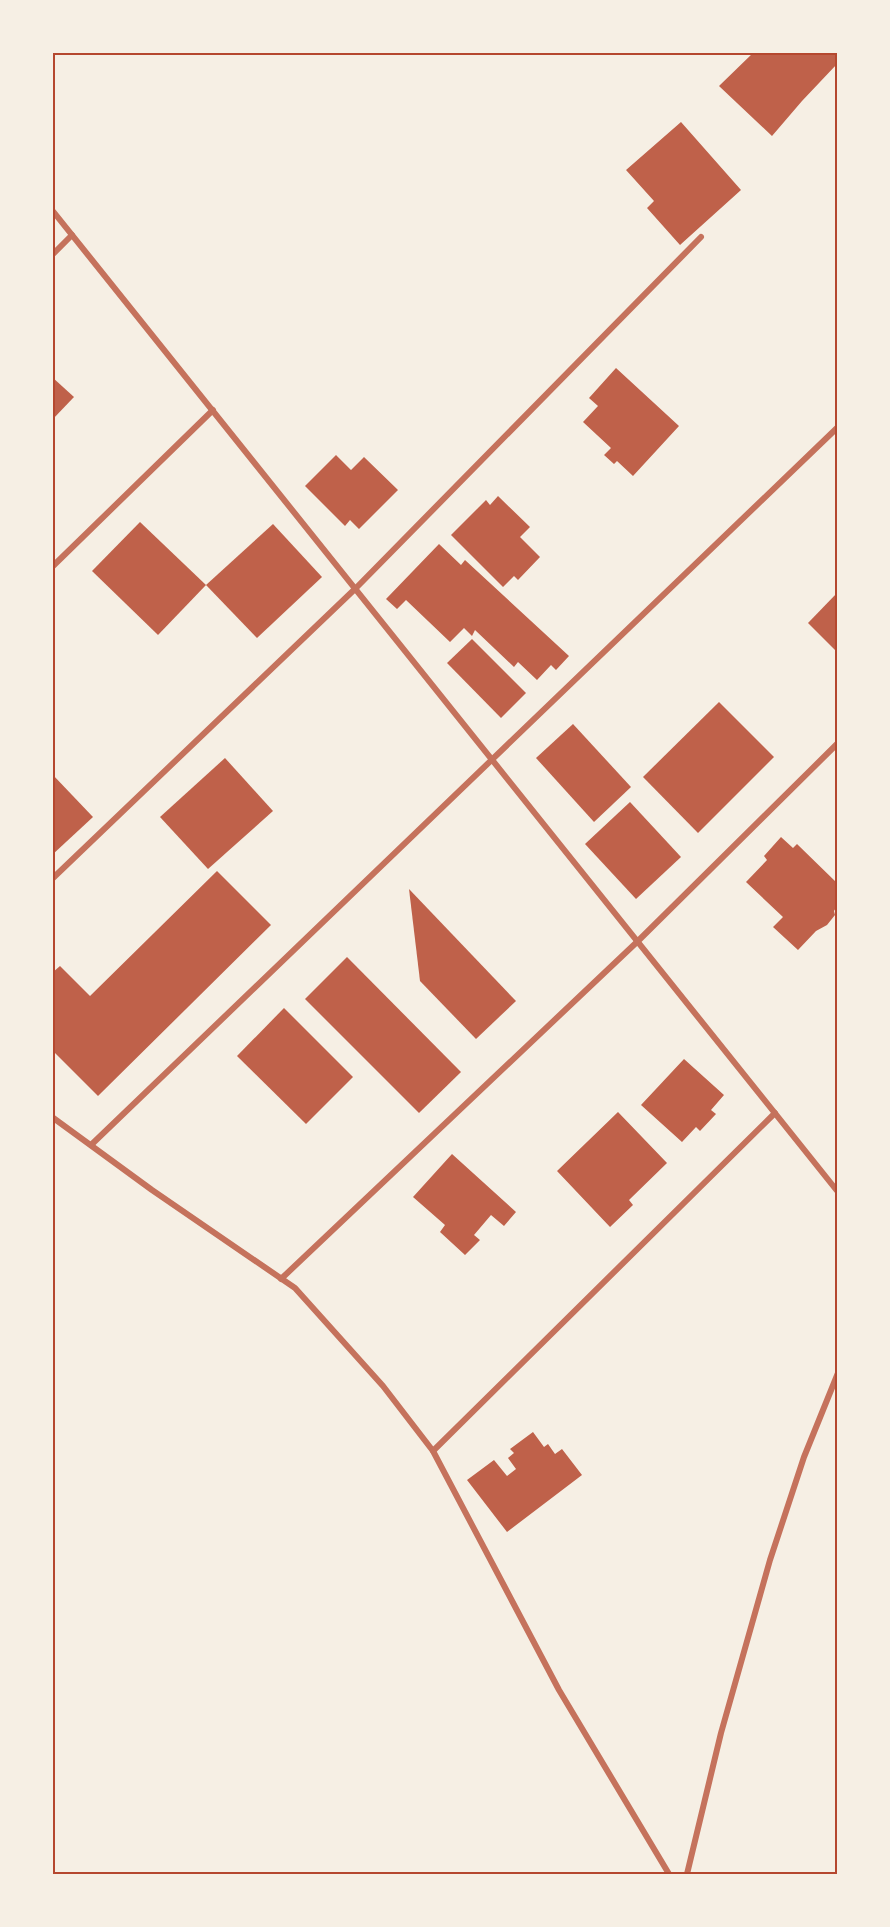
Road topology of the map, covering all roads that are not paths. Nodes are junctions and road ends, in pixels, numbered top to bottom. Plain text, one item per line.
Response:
1 (52, 210) edge
2 (72, 235) junction
3 (701, 237) dead end
4 (52, 255) edge
5 (213, 410) junction
6 (837, 427) edge
7 (52, 567) edge
8 (356, 588) junction
9 (837, 742) edge
10 (493, 760) junction
11 (52, 879) edge
12 (638, 941) junction
13 (775, 1113) junction
14 (52, 1117) edge
15 (91, 1145) junction
16 (837, 1192) edge
17 (281, 1279) junction
18 (837, 1373) edge
19 (434, 1451) junction
20 (669, 1875) edge
21 (687, 1875) edge

1 - 2 street
2 - 4 street
2 - 5 street
3 - 8 street
5 - 7 street
5 - 8 street
6 - 10 street
8 - 10 street
8 - 11 street
9 - 12 street
10 - 12 street
10 - 15 street
12 - 13 street
12 - 17 street
13 - 16 street
13 - 19 street
14 - 15 street
15 - 17 street
17 - 19 street
18 - 21 street
19 - 20 street

